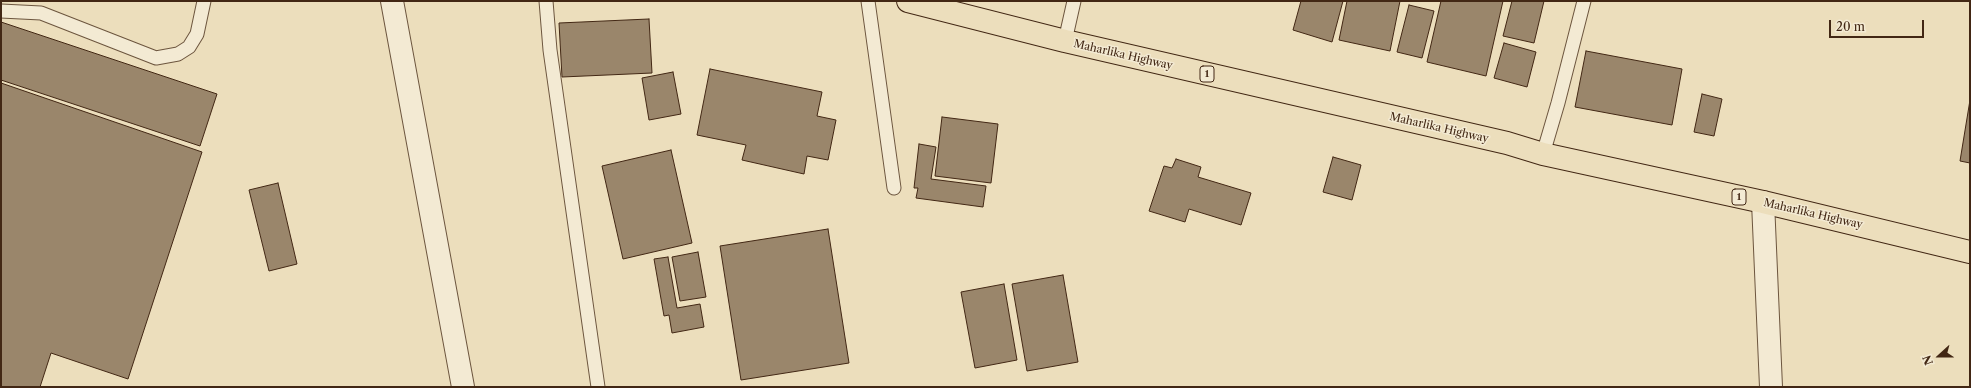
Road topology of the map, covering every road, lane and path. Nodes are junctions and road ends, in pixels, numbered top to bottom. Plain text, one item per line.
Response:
1 (204, 1) edge
2 (392, 1) edge
3 (546, 1) edge
4 (868, 1) edge
5 (908, 1) edge
6 (1074, 1) edge
7 (1584, 1) edge
8 (1, 11) edge
9 (1065, 41) junction
10 (1543, 154) junction
11 (894, 188) dead end
12 (1763, 202) junction
13 (1970, 252) edge
14 (463, 387) edge
15 (598, 387) edge
16 (1771, 387) edge

1 - 8 lane
2 - 14 street
3 - 15 lane
4 - 11 lane
5 - 9 main road, Maharlika Highway / 1
6 - 9 lane
7 - 10 lane
9 - 10 main road, Maharlika Highway / 1
10 - 12 main road, Maharlika Highway / 1
12 - 13 main road, Maharlika Highway / 1
12 - 16 street

